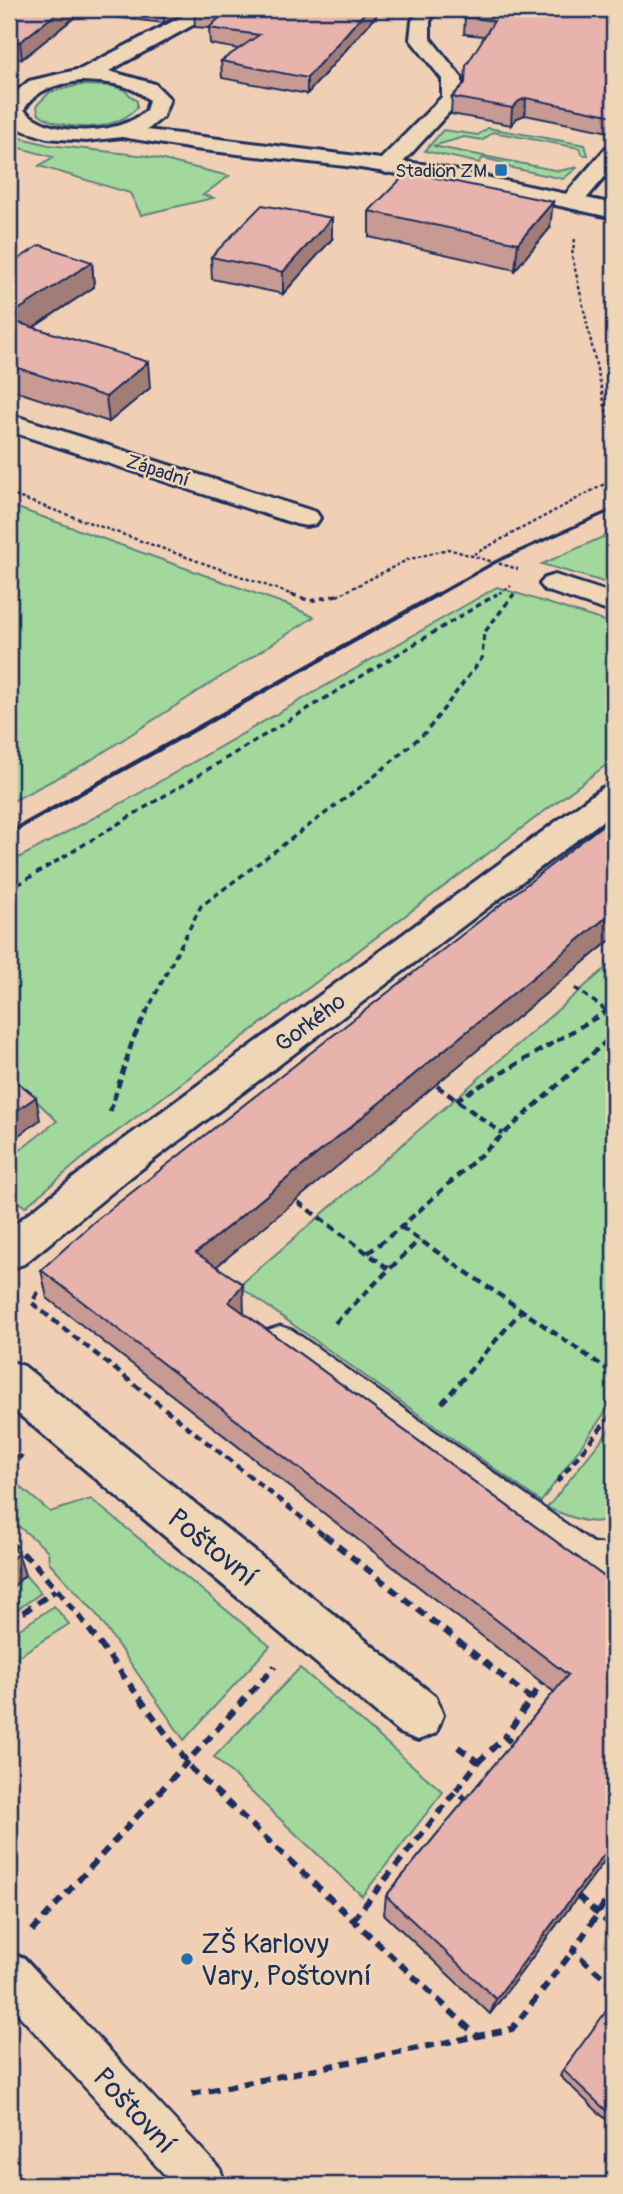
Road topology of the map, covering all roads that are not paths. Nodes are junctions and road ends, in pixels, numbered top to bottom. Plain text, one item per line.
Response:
1 (429, 9) edge
2 (198, 12) edge
3 (171, 50) dead end
4 (86, 75) junction
5 (9, 79) edge
6 (54, 80) junction
7 (11, 109) edge
8 (176, 115) junction
9 (121, 131) junction
10 (614, 153) edge
11 (316, 156) junction
12 (386, 167) junction
13 (572, 201) junction
14 (614, 211) edge
15 (9, 422) edge
16 (306, 518) dead end
17 (555, 584) dead end
18 (614, 604) edge
19 (614, 796) edge
20 (9, 1252) edge
21 (258, 1324) edge
22 (9, 1380) edge
23 (614, 1562) edge
24 (418, 1714) road end
25 (18, 1955) edge
26 (204, 2185) edge

1 - 12 street
2 - 3 street
2 - 4 street
4 - 6 street
4 - 8 street
5 - 6 street
6 - 7 street
7 - 9 street
8 - 9 street
8 - 11 street
9 - 11 street
10 - 13 street
11 - 12 street
12 - 13 street
13 - 14 street
15 - 16 street, Západní
17 - 18 street
19 - 20 street, Gorkého
21 - 23 lane
22 - 24 street, Poštovní
25 - 26 lane, Poštovní

